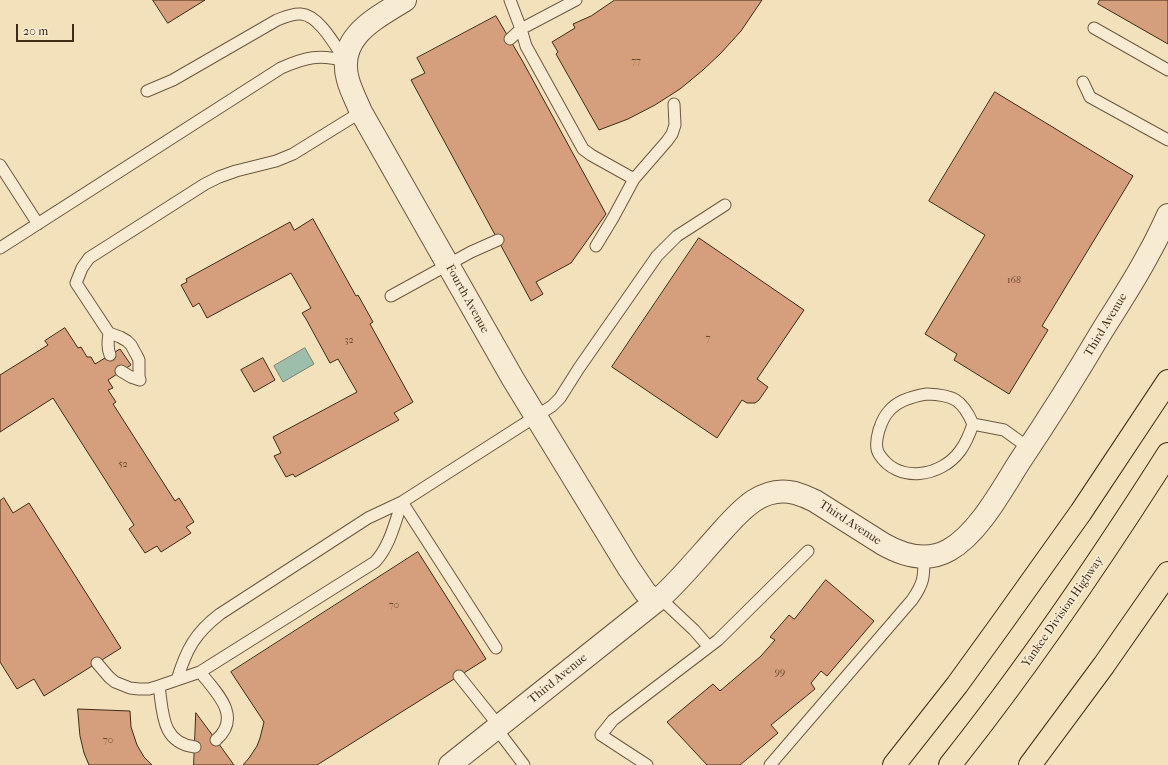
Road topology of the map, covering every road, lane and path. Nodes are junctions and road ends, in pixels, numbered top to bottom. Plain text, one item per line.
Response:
1 (405, 0) edge
2 (510, 0) edge
3 (576, 0) edge
4 (1094, 28) dead end
5 (521, 29) junction
6 (510, 39) dead end
7 (346, 61) junction
8 (1168, 70) edge
9 (1083, 82) dead end
10 (147, 91) dead end
11 (674, 104) dead end
12 (361, 112) junction
13 (1168, 140) edge
14 (0, 165) edge
15 (634, 179) junction
16 (725, 205) dead end
17 (1168, 215) edge
18 (38, 224) junction
19 (498, 240) dead end
20 (596, 246) dead end
21 (0, 248) edge
22 (448, 265) junction
23 (391, 296) dead end
24 (109, 333) junction
25 (110, 355) dead end
26 (121, 371) dead end
27 (1168, 381) edge
28 (535, 416) junction
29 (973, 424) junction
30 (1029, 448) junction
31 (1168, 454) edge
32 (402, 502) junction
33 (808, 551) dead end
34 (924, 557) junction
35 (1168, 573) edge
36 (657, 600) junction
37 (709, 647) junction
38 (496, 648) dead end
39 (97, 662) dead end
40 (200, 672) junction
41 (459, 676) dead end
42 (177, 680) junction
43 (159, 686) junction
44 (498, 727) junction
45 (216, 740) dead end
46 (195, 747) dead end
47 (450, 765) edge
48 (524, 765) edge
49 (647, 765) edge
50 (770, 765) edge
51 (894, 765) edge
52 (950, 765) edge
53 (1030, 765) edge

1 - 7 street, Fourth Avenue
2 - 5 lane
3 - 5 lane
4 - 8 lane
5 - 6 lane
5 - 15 lane
7 - 10 lane
7 - 12 street, Fourth Avenue
7 - 18 lane
9 - 13 lane
11 - 15 lane
12 - 22 street, Fourth Avenue
12 - 24 lane
14 - 18 lane
15 - 20 lane
16 - 28 lane
17 - 30 street, Third Avenue
18 - 21 lane
19 - 22 lane
22 - 23 lane
22 - 28 street, Fourth Avenue
24 - 25 lane
24 - 26 lane
27 - 51 highway
28 - 32 lane
28 - 36 street, Fourth Avenue
29 - 29 lane
29 - 30 lane
30 - 34 street, Third Avenue
31 - 52 highway, Yankee Division Highway
32 - 38 lane
32 - 40 lane
32 - 42 lane
33 - 37 lane
34 - 36 street, Third Avenue
34 - 50 lane
35 - 53 highway
36 - 37 lane
36 - 44 street, Third Avenue
37 - 49 lane
39 - 43 lane
40 - 42 lane
40 - 45 lane
41 - 44 lane
42 - 43 lane
43 - 46 lane
44 - 47 street, Third Avenue
44 - 48 lane

